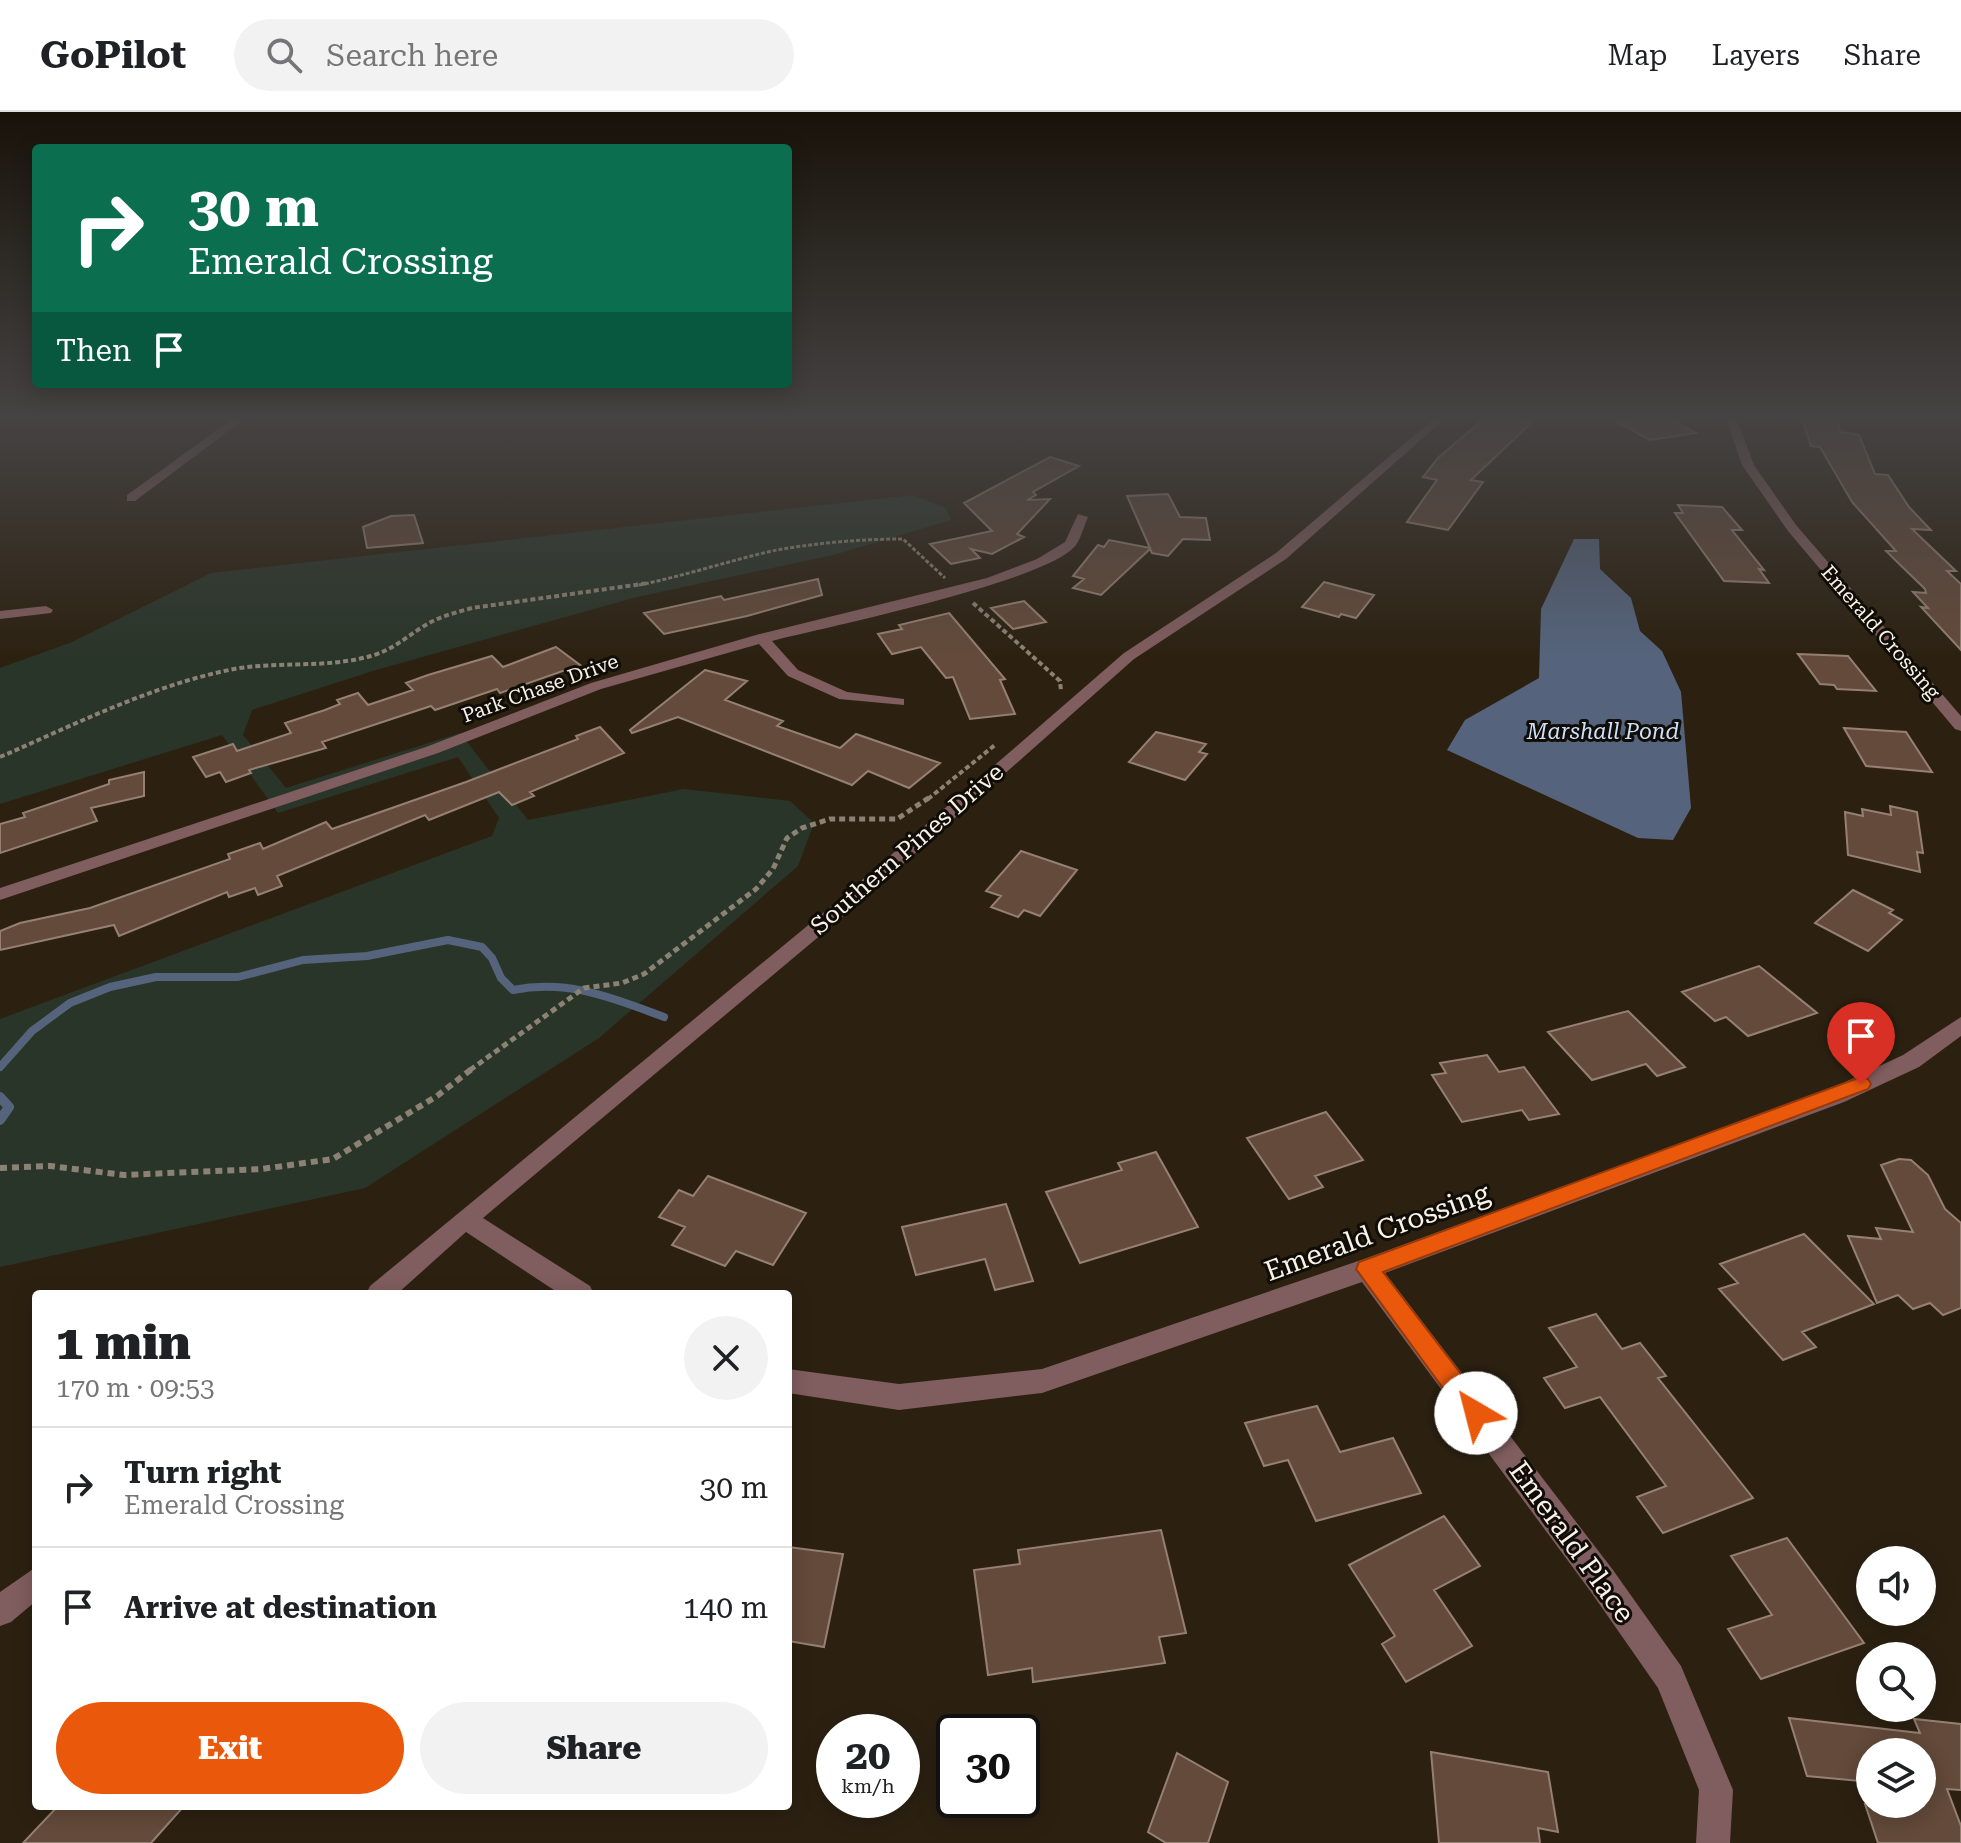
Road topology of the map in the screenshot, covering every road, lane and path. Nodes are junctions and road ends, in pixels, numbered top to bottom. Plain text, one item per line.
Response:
1 (134, 496) edge
2 (1351, 496) edge
3 (1769, 496) edge
4 (131, 498) dead end
5 (1082, 517) dead end
6 (957, 590) junction
7 (46, 610) dead end
8 (0, 615) edge
9 (761, 638) junction
10 (1049, 701) dead end
11 (899, 702) dead end
12 (1961, 726) edge
13 (1001, 740) dead end
14 (0, 757) edge
15 (0, 894) edge
16 (1961, 1025) edge
17 (0, 1168) edge
18 (465, 1219) junction
19 (1367, 1269) junction
20 (384, 1290) edge
21 (575, 1290) edge
22 (792, 1382) edge
23 (32, 1585) edge
24 (0, 1611) edge
25 (1713, 1843) edge

1 - 4 street
2 - 18 street, Southern Pines Drive
3 - 12 street, Emerald Crossing
5 - 6 street, Park Chase Drive
6 - 9 street, Park Chase Drive
6 - 10 path
6 - 14 path
7 - 8 street
9 - 11 street
9 - 15 street, Park Chase Drive
13 - 17 path
16 - 19 street, Emerald Crossing
18 - 20 street, Southern Pines Drive
18 - 21 street
19 - 22 street, Emerald Crossing
19 - 25 street, Emerald Place
23 - 24 street

